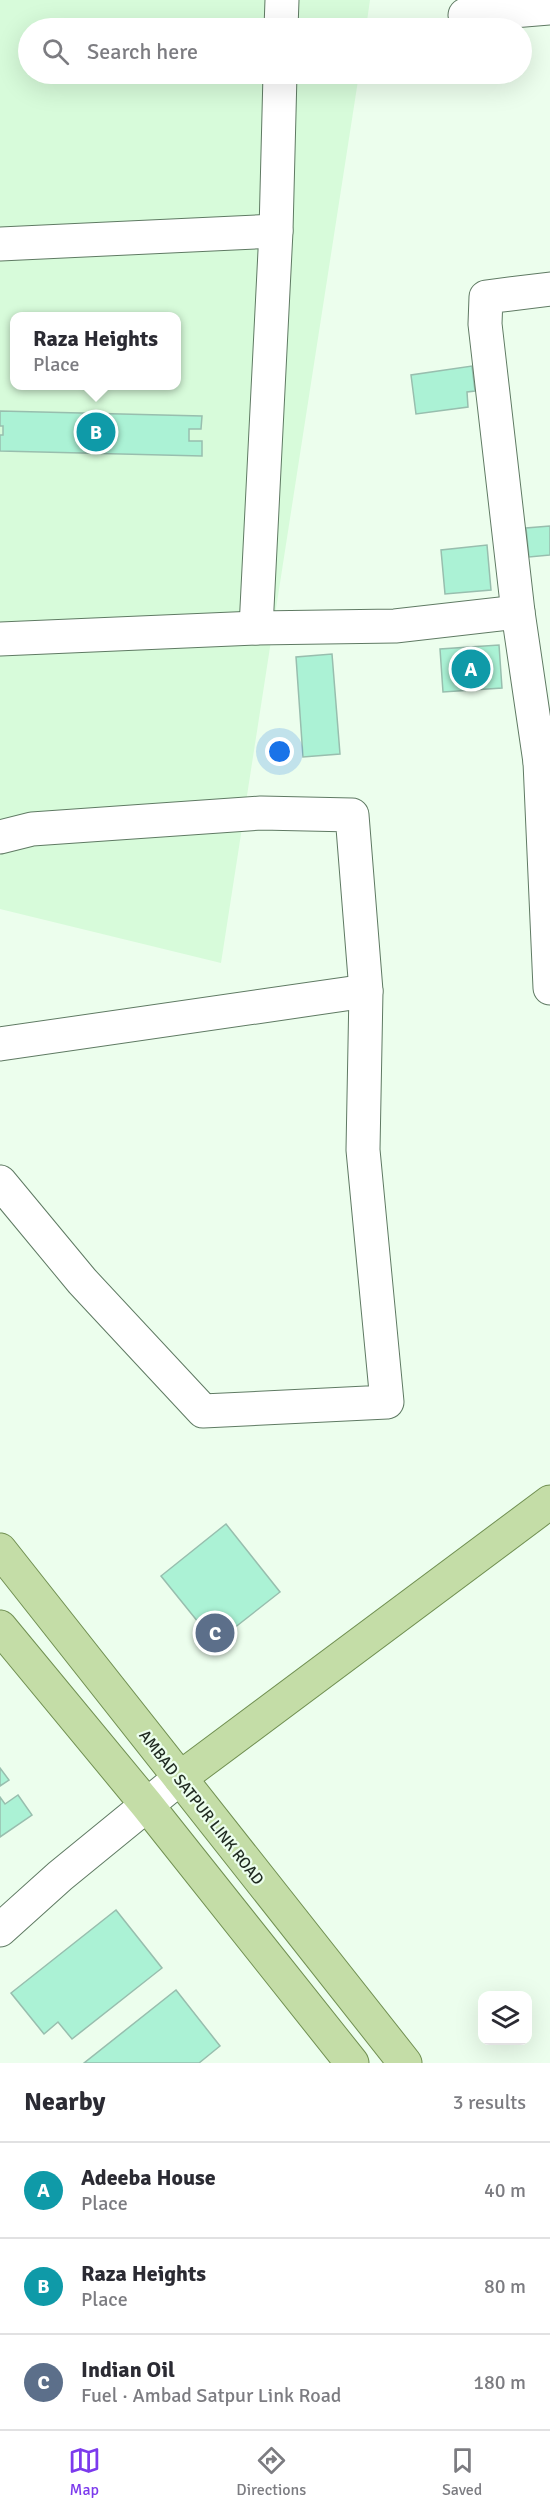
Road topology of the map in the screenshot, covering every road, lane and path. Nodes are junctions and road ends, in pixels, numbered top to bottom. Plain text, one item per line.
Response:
1 (282, 0) edge
2 (550, 8) edge
3 (465, 15) dead end
4 (281, 18) edge
5 (280, 84) edge
6 (276, 231) junction
7 (0, 244) edge
8 (550, 289) edge
9 (518, 612) junction
10 (256, 628) junction
11 (0, 639) edge
12 (545, 761) edge
13 (0, 837) edge
14 (550, 988) edge
15 (366, 991) junction
16 (0, 1044) edge
17 (0, 1182) edge
18 (550, 1502) edge
19 (0, 1550) edge
20 (0, 1628) edge
21 (180, 1778) junction
22 (147, 1805) junction
23 (0, 1930) edge
24 (352, 2063) edge
25 (405, 2063) edge

1 - 4 street
2 - 3 street
5 - 6 street
6 - 7 street
6 - 10 street
8 - 9 street
9 - 10 street
9 - 12 street
10 - 11 street
12 - 14 street
13 - 15 street
15 - 16 street
15 - 17 street
18 - 21 main road
19 - 21 main road, AMBAD SATPUR LINK ROAD
20 - 22 main road
21 - 22 street
21 - 25 main road, AMBAD SATPUR LINK ROAD
22 - 23 street
22 - 24 main road

